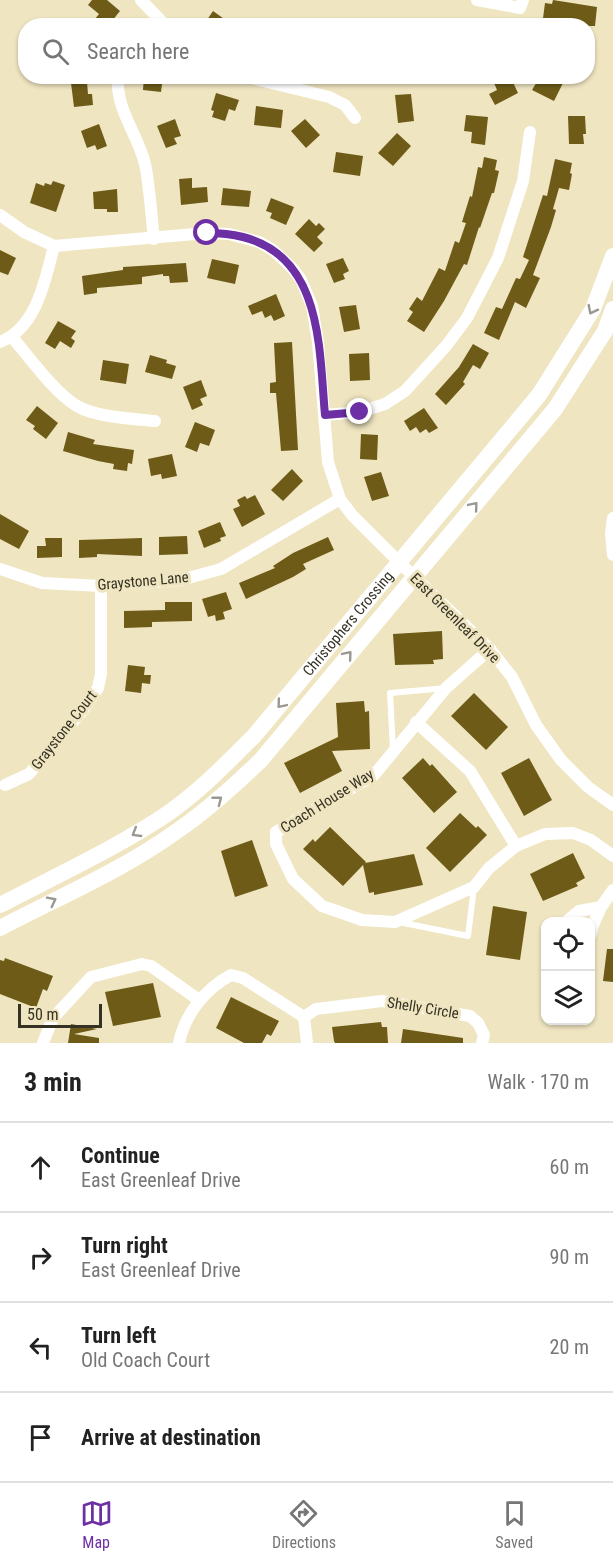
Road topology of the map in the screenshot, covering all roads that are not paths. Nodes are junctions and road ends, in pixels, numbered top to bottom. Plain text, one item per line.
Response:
1 (141, 0) edge
2 (477, 0) edge
3 (523, 0) edge
4 (154, 18) edge
5 (117, 84) edge
6 (276, 84) edge
7 (355, 118) dead end
8 (530, 132) dead end
9 (0, 215) edge
10 (154, 239) junction
11 (54, 246) junction
12 (613, 256) edge
13 (613, 309) edge
14 (6, 340) edge
15 (325, 415) junction
16 (155, 421) dead end
17 (340, 499) junction
18 (613, 518) edge
19 (613, 555) edge
20 (399, 562) junction
21 (0, 569) edge
22 (415, 576) junction
23 (101, 586) junction
24 (490, 649) junction
25 (446, 688) junction
26 (416, 722) junction
27 (393, 750) junction
28 (5, 785) dead end
29 (613, 806) edge
30 (516, 846) junction
31 (613, 856) edge
32 (474, 887) junction
33 (613, 890) edge
34 (0, 906) edge
35 (601, 906) junction
36 (572, 917) edge
37 (595, 919) edge
38 (395, 922) junction
39 (0, 928) edge
40 (199, 1000) junction
41 (304, 1017) junction
42 (43, 1043) edge
43 (179, 1043) edge
44 (307, 1043) edge
45 (482, 1043) edge

1 - 4 street
2 - 3 street
5 - 10 street
6 - 7 street
8 - 15 street
9 - 11 street, East Greenleaf Drive
10 - 11 street, East Greenleaf Drive
10 - 15 street, East Greenleaf Drive
11 - 14 street
12 -> 20 street, Christophers Crossing
22 -> 13 street, Christophers Crossing
14 - 16 street
15 - 17 street, East Greenleaf Drive
17 - 20 street, East Greenleaf Drive
17 - 23 street, Graystone Lane
18 - 19 street
20 - 22 street, East Greenleaf Drive
20 -> 34 street, Christophers Crossing
21 - 23 street, Graystone Lane
22 - 24 street, East Greenleaf Drive
39 -> 22 street, Christophers Crossing
23 - 28 street, Graystone Court
24 - 25 street, Coach House Way
24 - 29 street, East Greenleaf Drive
25 - 26 street, Coach House Way
25 - 27 lane
26 - 27 street, Coach House Way
26 - 30 street
27 - 38 street, Coach House Way
30 - 31 street, Coach House Way
30 - 32 street, Coach House Way
32 - 38 street, Coach House Way
32 - 38 lane
33 - 35 street
35 - 36 street
35 - 37 street
40 - 41 street
40 - 42 street
40 - 43 street
41 - 44 street
41 - 45 street, Shelly Circle

